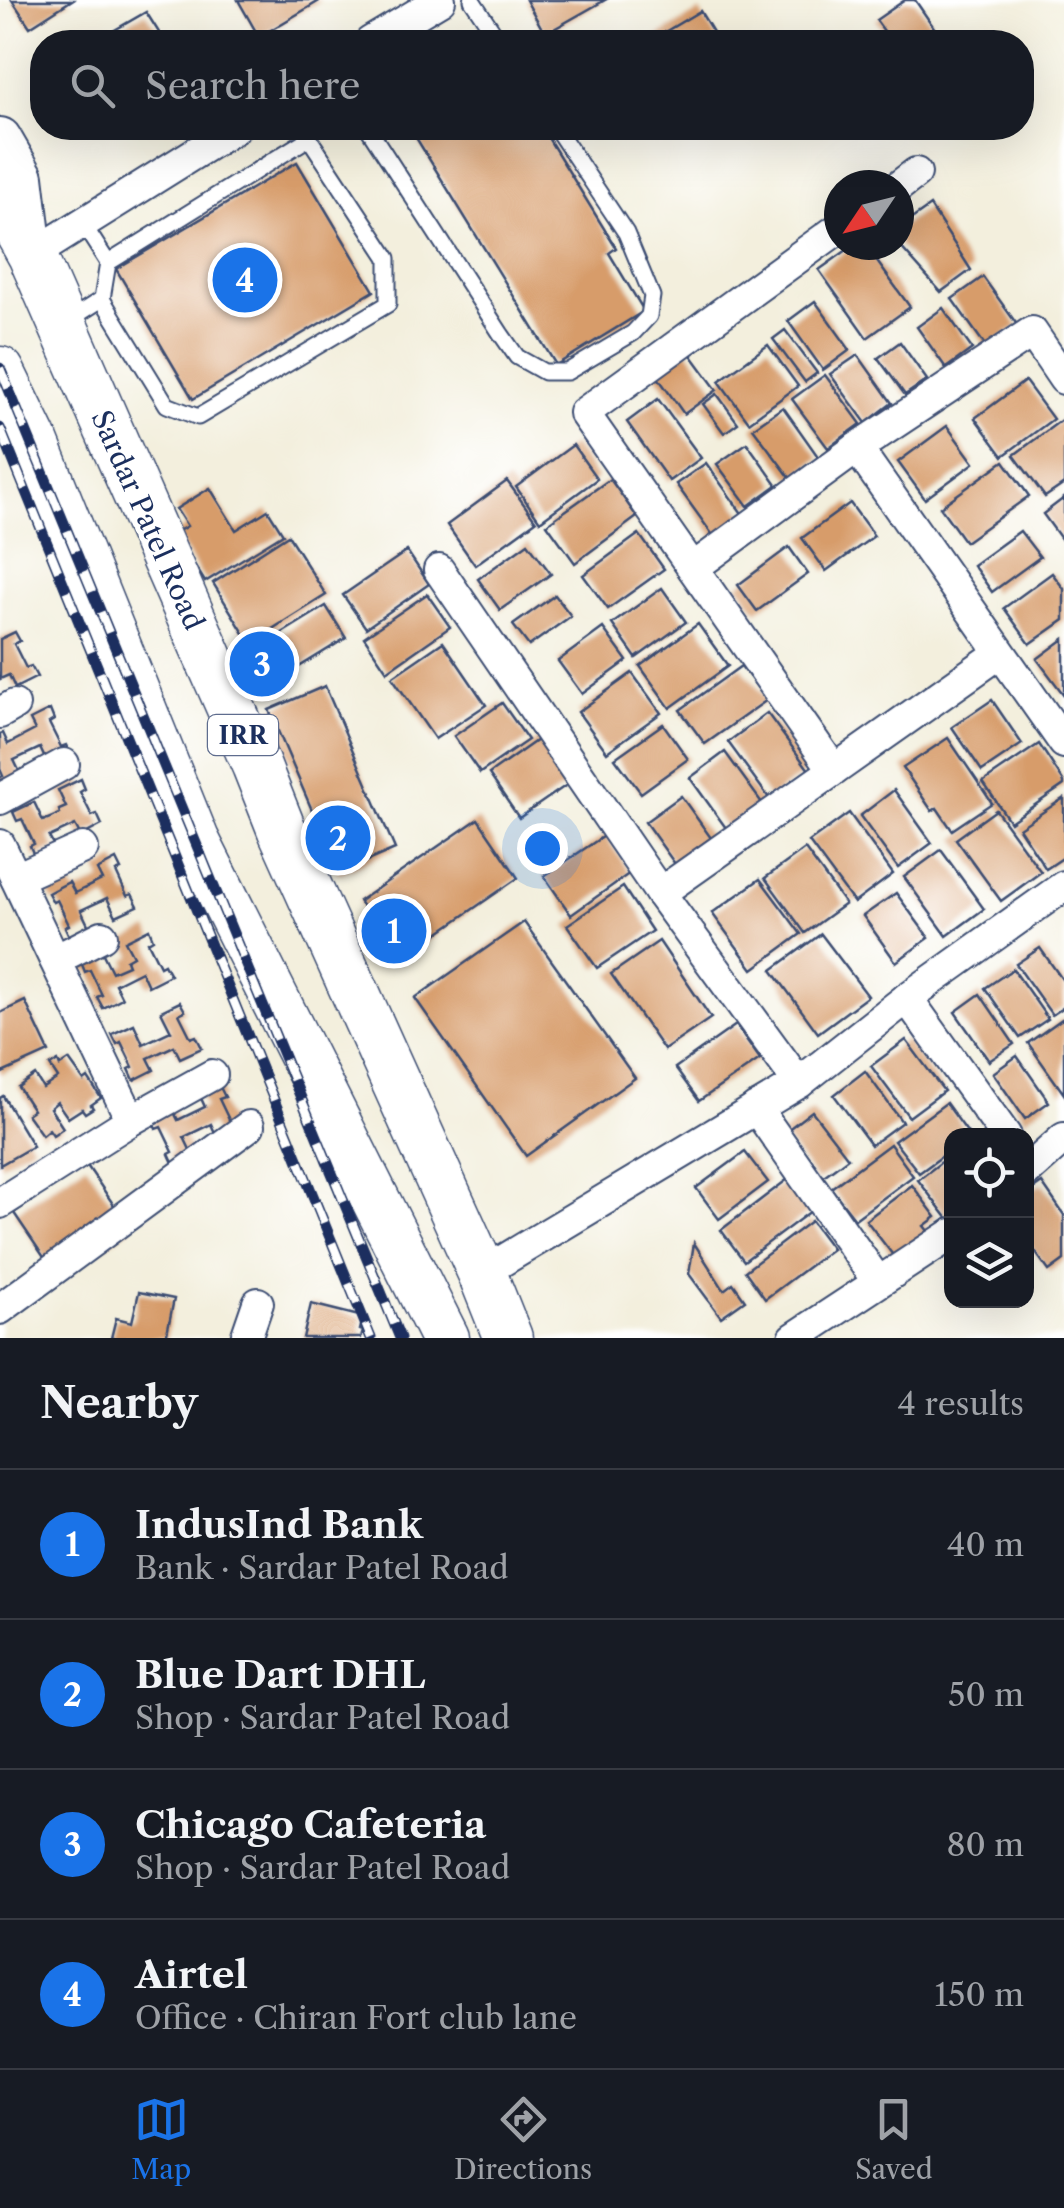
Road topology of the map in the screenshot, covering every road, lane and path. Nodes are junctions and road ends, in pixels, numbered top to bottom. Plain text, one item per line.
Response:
1 (440, 0) edge
2 (472, 0) edge
3 (406, 8) edge
4 (383, 30) edge
5 (492, 30) edge
6 (0, 139) edge
7 (216, 140) edge
8 (295, 140) edge
9 (311, 140) edge
10 (377, 140) edge
11 (564, 140) edge
12 (0, 198) edge
13 (82, 224) junction
14 (824, 239) edge
15 (32, 255) junction
16 (108, 262) junction
17 (102, 300) junction
18 (62, 324) junction
19 (0, 371) edge
20 (1064, 379) edge
21 (857, 448) junction
22 (693, 568) junction
23 (440, 570) dead end
24 (1000, 653) junction
25 (1064, 743) edge
26 (64, 764) dead end
27 (834, 770) junction
28 (0, 799) edge
29 (0, 845) edge
30 (84, 848) dead end
31 (16, 878) junction
32 (1064, 886) edge
33 (660, 893) junction
34 (102, 936) dead end
35 (55, 960) junction
36 (908, 998) junction
37 (212, 1075) dead end
38 (798, 1083) junction
39 (756, 1108) junction
40 (131, 1120) junction
41 (248, 1126) dead end
42 (1000, 1128) edge
43 (1064, 1138) edge
44 (1034, 1163) edge
45 (0, 1203) edge
46 (944, 1239) edge
47 (482, 1273) junction
48 (878, 1282) junction
49 (258, 1303) dead end
50 (0, 1309) edge
51 (246, 1338) edge
52 (445, 1338) edge
53 (508, 1338) edge
54 (794, 1338) edge

1 - 3 street
2 - 5 lane
3 - 4 street
6 - 15 main road
7 - 13 street
8 - 16 lane
9 - 17 lane
10 - 11 lane
12 - 15 main road, Sardar Patel Road / IRR
13 - 15 street
13 - 16 lane
14 - 22 street
15 - 18 main road, Sardar Patel Road / IRR
16 - 17 lane
17 - 18 lane
18 - 47 main road, Sardar Patel Road / IRR
19 - 52 main road
20 - 21 street
21 - 22 street
21 - 24 street
22 - 27 street
23 - 33 street
24 - 25 street
24 - 27 street
26 - 28 street
27 - 33 street
29 - 31 street
30 - 31 street
31 - 35 street
32 - 36 street
33 - 38 street
34 - 35 street
35 - 40 street
36 - 38 street
36 - 42 street
37 - 40 street
38 - 39 street
39 - 47 street
39 - 48 street
40 - 45 street
41 - 50 street
43 - 44 street
46 - 48 street
47 - 53 main road, Sardar Patel Road / IRR
48 - 54 street
49 - 51 street

